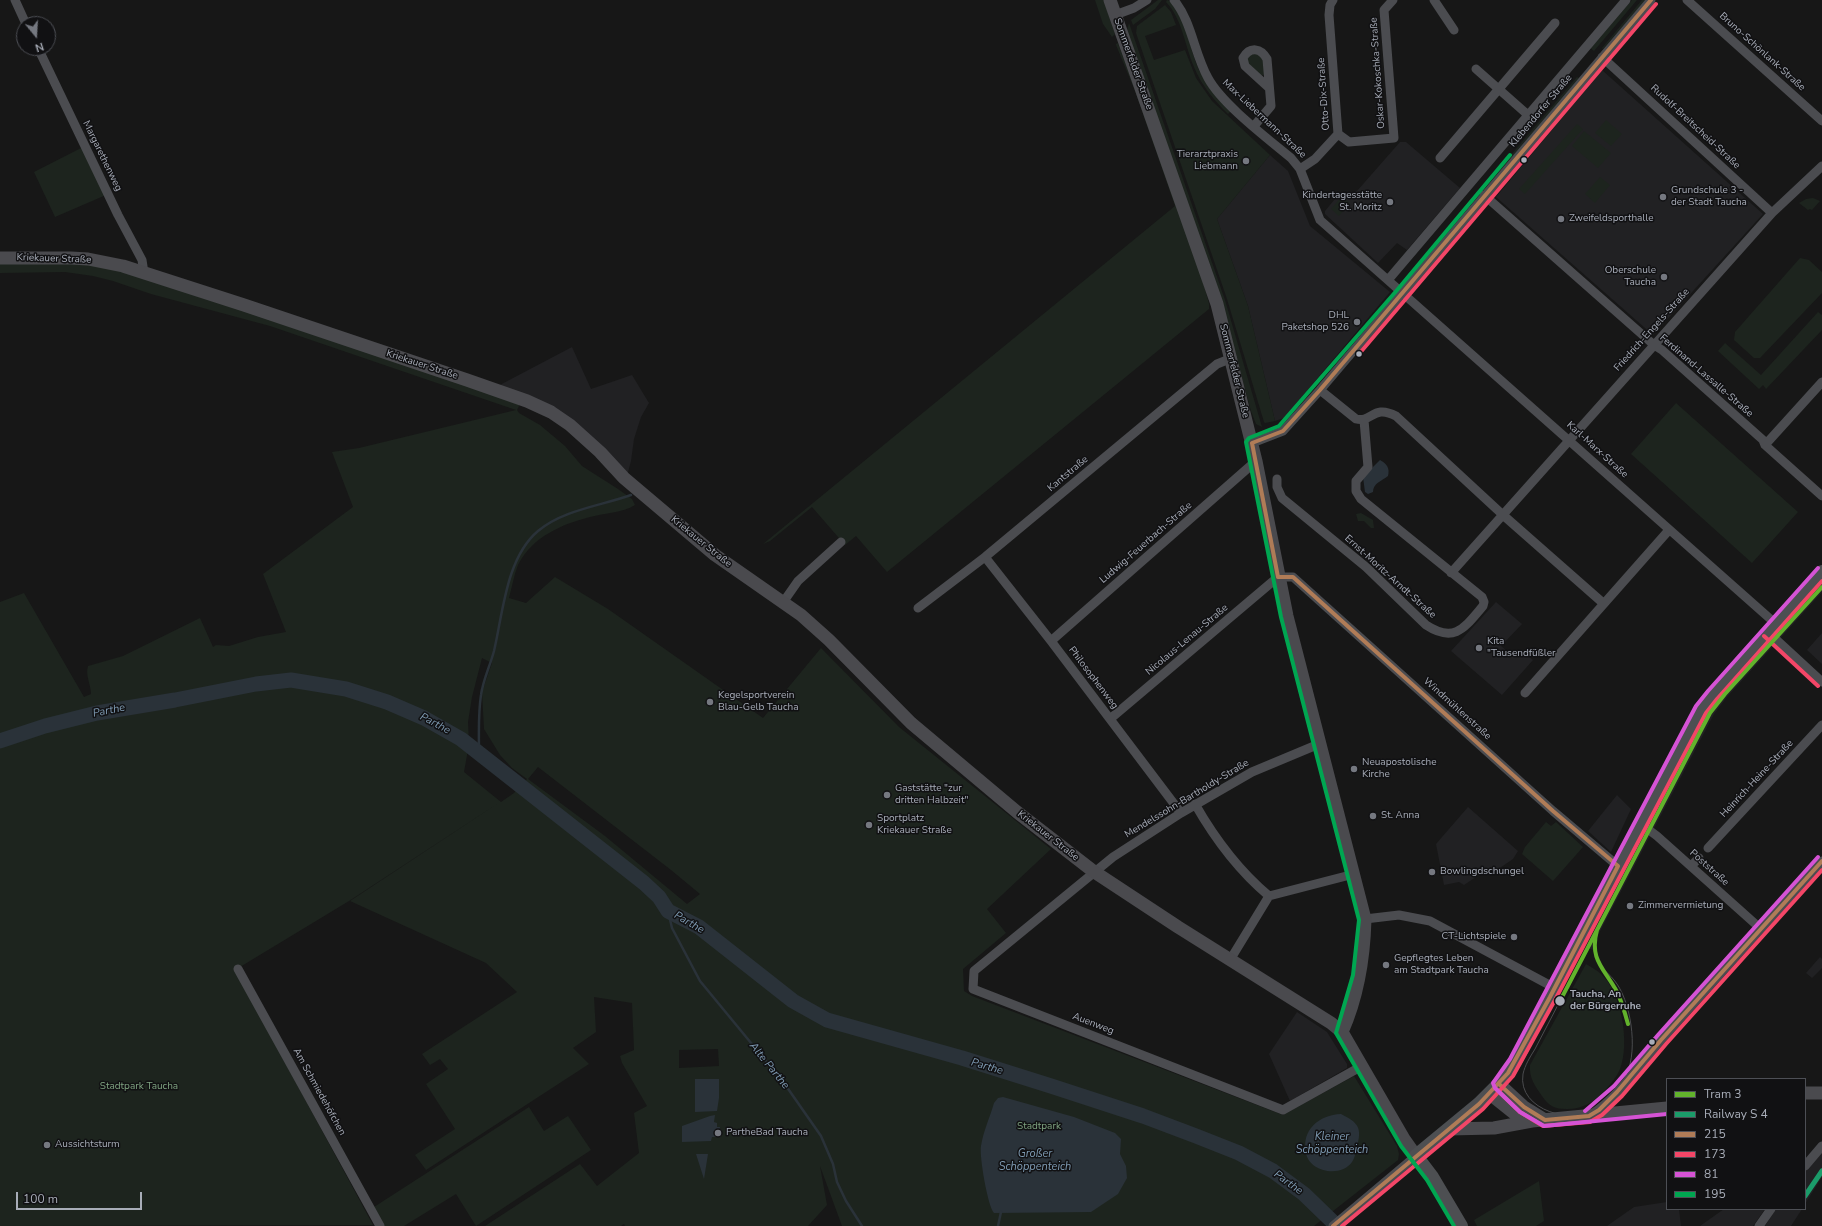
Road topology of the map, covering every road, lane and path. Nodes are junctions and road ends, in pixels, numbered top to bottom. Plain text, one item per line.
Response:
1 (15, 0) edge
2 (1110, 0) edge
3 (1147, 0) edge
4 (1174, 0) edge
5 (1333, 0) edge
6 (1393, 0) edge
7 (1434, 0) edge
8 (1626, 0) edge
9 (1651, 0) edge
10 (1687, 0) edge
11 (1115, 15) junction
12 (22, 16) edge
13 (1555, 23) dead end
14 (1454, 30) dead end
15 (42, 56) edge
16 (1602, 57) junction
17 (1476, 69) dead end
18 (1268, 87) dead end
19 (1499, 89) junction
20 (1528, 115) junction
21 (1822, 121) edge
22 (1254, 126) junction
23 (1338, 134) junction
24 (1440, 158) dead end
25 (1822, 166) edge
26 (1300, 169) junction
27 (1484, 196) junction
28 (1772, 213) junction
29 (0, 258) edge
30 (144, 273) junction
31 (1388, 280) junction
32 (1402, 293) junction
33 (1654, 345) junction
34 (1232, 358) junction
35 (1822, 382) edge
36 (1320, 390) junction
37 (1364, 420) junction
38 (1569, 440) junction
39 (1252, 443) junction
40 (1765, 445) junction
41 (1256, 461) junction
42 (1277, 479) dead end
43 (1822, 496) edge
44 (1503, 515) junction
45 (1669, 530) junction
46 (842, 542) dead end
47 (985, 557) junction
48 (1451, 572) junction
49 (1822, 572) edge
50 (1278, 577) junction
51 (784, 601) junction
52 (1603, 603) junction
53 (918, 608) dead end
54 (1772, 628) junction
55 (1051, 641) junction
56 (1822, 682) edge
57 (1526, 693) dead end
58 (1110, 719) junction
59 (1822, 724) edge
60 (1319, 744) junction
61 (1195, 804) junction
62 (1181, 813) junction
63 (1641, 824) junction
64 (1708, 848) dead end
65 (1698, 858) dead end
66 (1822, 861) edge
67 (1618, 866) junction
68 (1691, 866) junction
69 (1093, 871) junction
70 (1354, 874) junction
71 (1269, 896) junction
72 (1366, 919) junction
73 (1761, 929) junction
74 (1230, 960) junction
75 (238, 970) dead end
76 (1555, 988) junction
77 (1342, 1032) junction
78 (1362, 1066) junction
79 (1494, 1089) junction
80 (1806, 1093) edge
81 (1822, 1093) edge
82 (1666, 1108) edge
83 (1589, 1116) junction
84 (1538, 1120) junction
85 (1449, 1129) junction
86 (1822, 1146) edge
87 (1416, 1156) junction
88 (1806, 1165) edge
89 (1770, 1210) edge
90 (380, 1226) edge
91 (1333, 1226) edge
92 (1461, 1226) edge
93 (1759, 1226) edge

1 - 12 street
2 - 11 street, Sommerfelder Straße
3 - 11 street
4 - 22 street, Max-Liebermann-Straße
5 - 23 street, Otto-Dix-Straße
6 - 23 street, Oskar-Kokoschka-Straße
7 - 14 street
8 - 20 street, Klebendorfer Straße
9 - 16 street, Klebendorfer Straße
10 - 21 street, Bruno-Schönlank-Straße
11 - 34 street, Sommerfelder Straße
13 - 19 street
15 - 30 street, Margarethenweg
16 - 27 street, Klebendorfer Straße
16 - 28 street, Rudolf-Breitscheid-Straße
17 - 19 street, Klebendorfer Straße
18 - 22 street
19 - 20 street, Klebendorfer Straße
19 - 24 street
20 - 31 street, Klebendorfer Straße
22 - 26 street, Max-Liebermann-Straße
23 - 26 street, Otto-Dix-Straße
25 - 28 street, Friedrich-Engels-Straße
26 - 31 street, Max-Liebermann-Straße
27 - 32 street, Klebendorfer Straße
27 - 33 street, Ferdinand-Lassalle-Straße
28 - 33 street, Friedrich-Engels-Straße
29 - 30 street, Kriekauer Straße
30 - 51 street, Kriekauer Straße
31 - 32 street, Max-Liebermann-Straße
32 - 36 street, Klebendorfer Straße
32 - 38 street, Karl-Marx-Straße
33 - 38 street, Friedrich-Engels-Straße
33 - 40 street, Ferdinand-Lassalle-Straße
34 - 39 street, Sommerfelder Straße
34 - 47 street, Kantstraße
35 - 40 street
36 - 37 street
36 - 39 street, Klebendorfer Straße
37 - 44 street
37 - 48 street, Ernst-Moritz-Arndt-Straße
38 - 44 street, Friedrich-Engels-Straße
38 - 45 street, Karl-Marx-Straße
39 - 41 street, Sommerfelder Straße
40 - 43 street, Ferdinand-Lassalle-Straße
41 - 50 street, Sommerfelder Straße
41 - 55 street, Ludwig-Feuerbach-Straße
42 - 48 street, Ernst-Moritz-Arndt-Straße
44 - 48 street
44 - 52 street
45 - 52 street
45 - 54 street, Karl-Marx-Straße
46 - 51 street
47 - 53 street, Kantstraße
47 - 55 street, Philosophenweg
49 - 54 main road
50 - 58 street, Nicolaus-Lenau-Straße
50 - 60 street, Sommerfelder Straße
50 - 67 street, Windmühlenstraße
51 - 69 street, Kriekauer Straße
52 - 57 street
54 - 56 street, Karl-Marx-Straße
54 - 63 main road
55 - 58 street, Philosophenweg
58 - 62 street, Philosophenweg
59 - 64 street, Heinrich-Heine-Straße
60 - 61 street, Mendelssohn-Bartholdy-Straße
60 - 70 street, Sommerfelder Straße
61 - 62 street, Mendelssohn-Bartholdy-Straße
61 - 71 street
62 - 69 street, Mendelssohn-Bartholdy-Straße
63 - 67 main road
63 - 68 street, Poststraße
65 - 68 street
66 - 73 street
67 - 76 main road
68 - 73 street, Poststraße
69 - 74 street, Kriekauer Straße
69 - 78 street, Auenweg
70 - 71 street
70 - 72 street, Sommerfelder Straße
71 - 74 street
72 - 76 street
72 - 77 street, Sommerfelder Straße
73 - 83 street
74 - 77 street, Kriekauer Straße
75 - 90 street, Am Schmiedehöfchen
76 - 79 main road
77 - 78 street
78 - 87 street
79 - 84 street
79 - 85 main road
80 - 81 street
82 - 83 street
83 - 84 street
84 - 85 street
85 - 87 main road
86 - 88 street
87 - 91 street
87 - 92 main road
89 - 93 street

